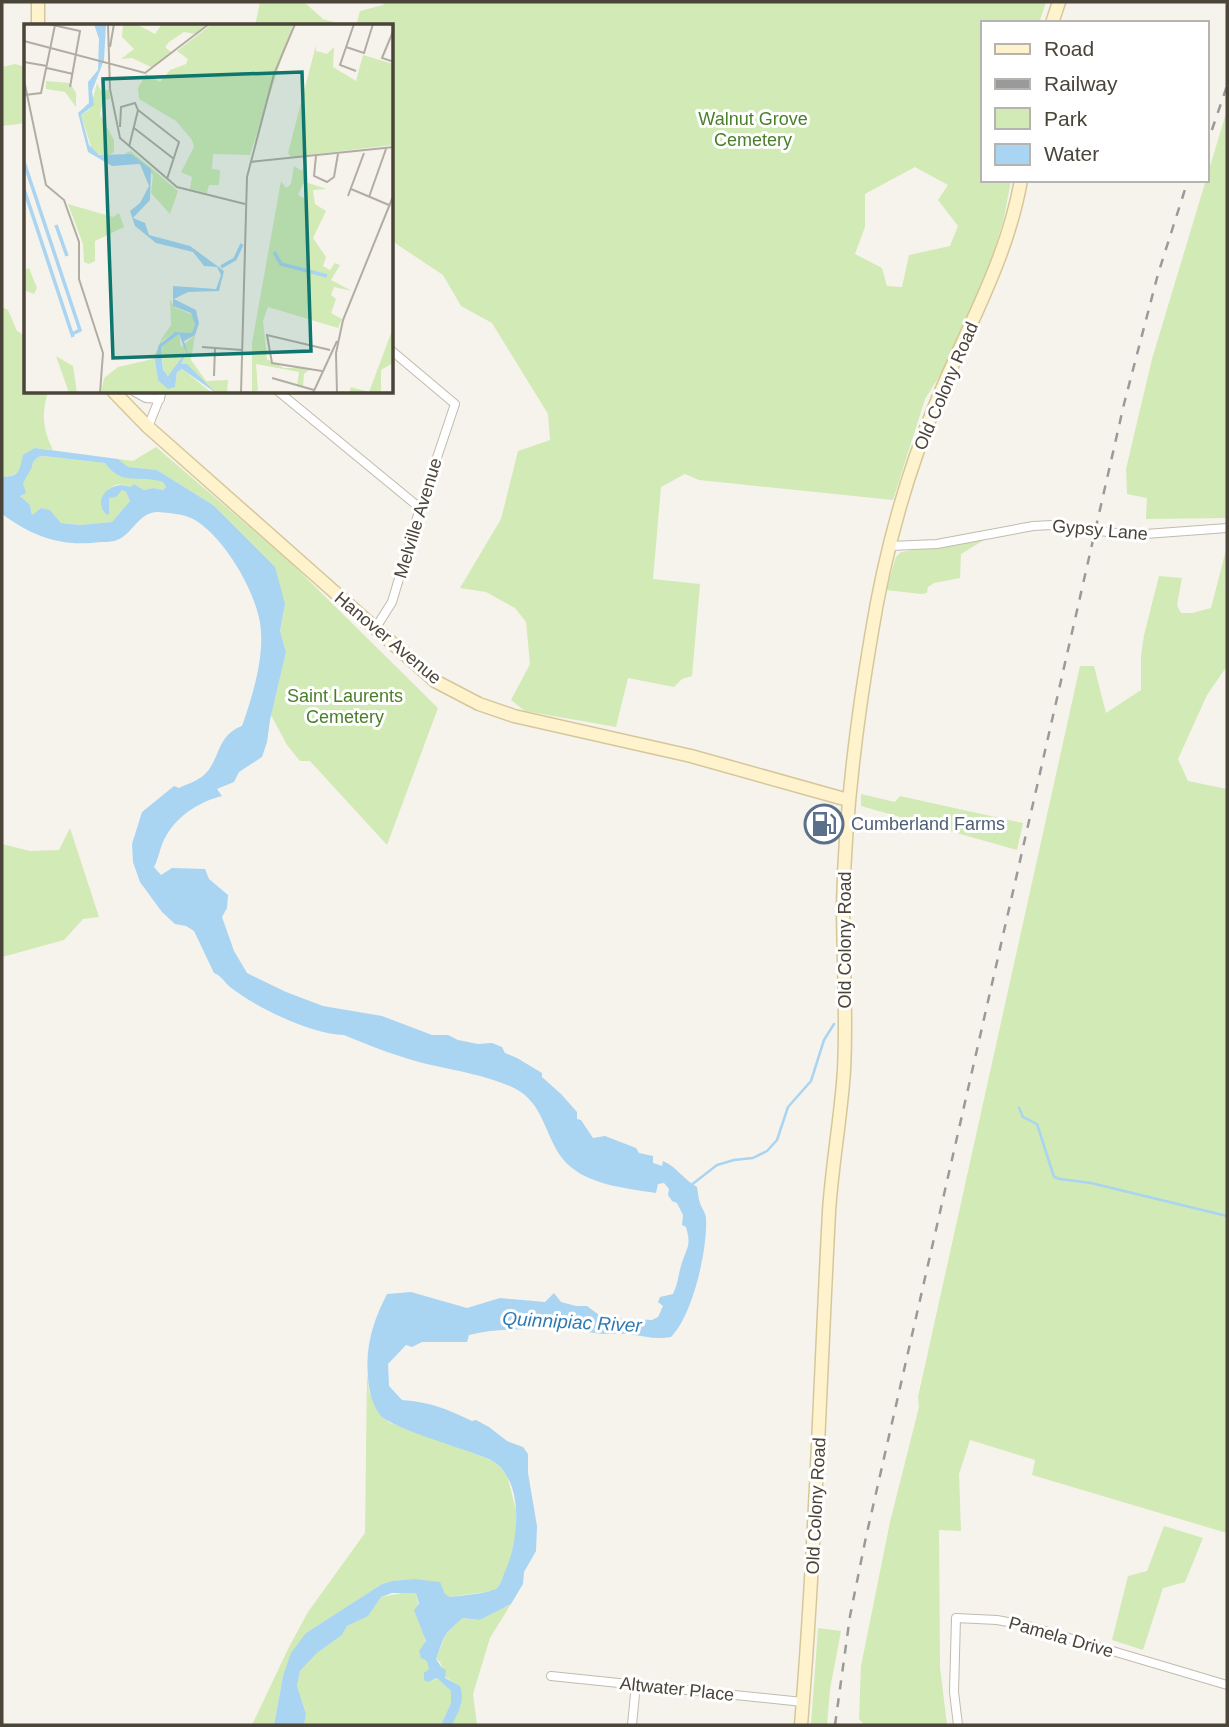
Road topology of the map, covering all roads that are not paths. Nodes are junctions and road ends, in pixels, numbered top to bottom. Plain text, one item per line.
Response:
1 (38, 2) edge
2 (1059, 2) edge
3 (1053, 21) edge
4 (38, 24) edge
5 (1021, 182) edge
6 (394, 353) edge
7 (116, 394) edge
8 (139, 394) edge
9 (281, 394) edge
10 (161, 395) edge
11 (148, 427) junction
12 (420, 508) junction
13 (1227, 528) edge
14 (890, 546) junction
15 (375, 629) junction
16 (848, 800) junction
17 (551, 1676) dead end
18 (636, 1684) junction
19 (1227, 1685) edge
20 (803, 1702) junction
21 (632, 1725) edge
22 (801, 1725) edge
23 (958, 1725) edge

1 - 4 main road
2 - 3 main road
5 - 14 main road, Old Colony Road
6 - 12 street, Melville Avenue
7 - 11 main road, Hanover Avenue
8 - 10 street
9 - 12 street
10 - 11 street
11 - 15 main road, Hanover Avenue
12 - 15 street, Melville Avenue
13 - 14 street, Gypsy Lane
14 - 16 main road, Old Colony Road
15 - 16 main road, Hanover Avenue
16 - 20 main road, Old Colony Road
17 - 18 street, Altwater Place
18 - 20 street, Altwater Place
18 - 21 street
19 - 23 street, Pamela Drive
20 - 22 main road, Old Colony Road

